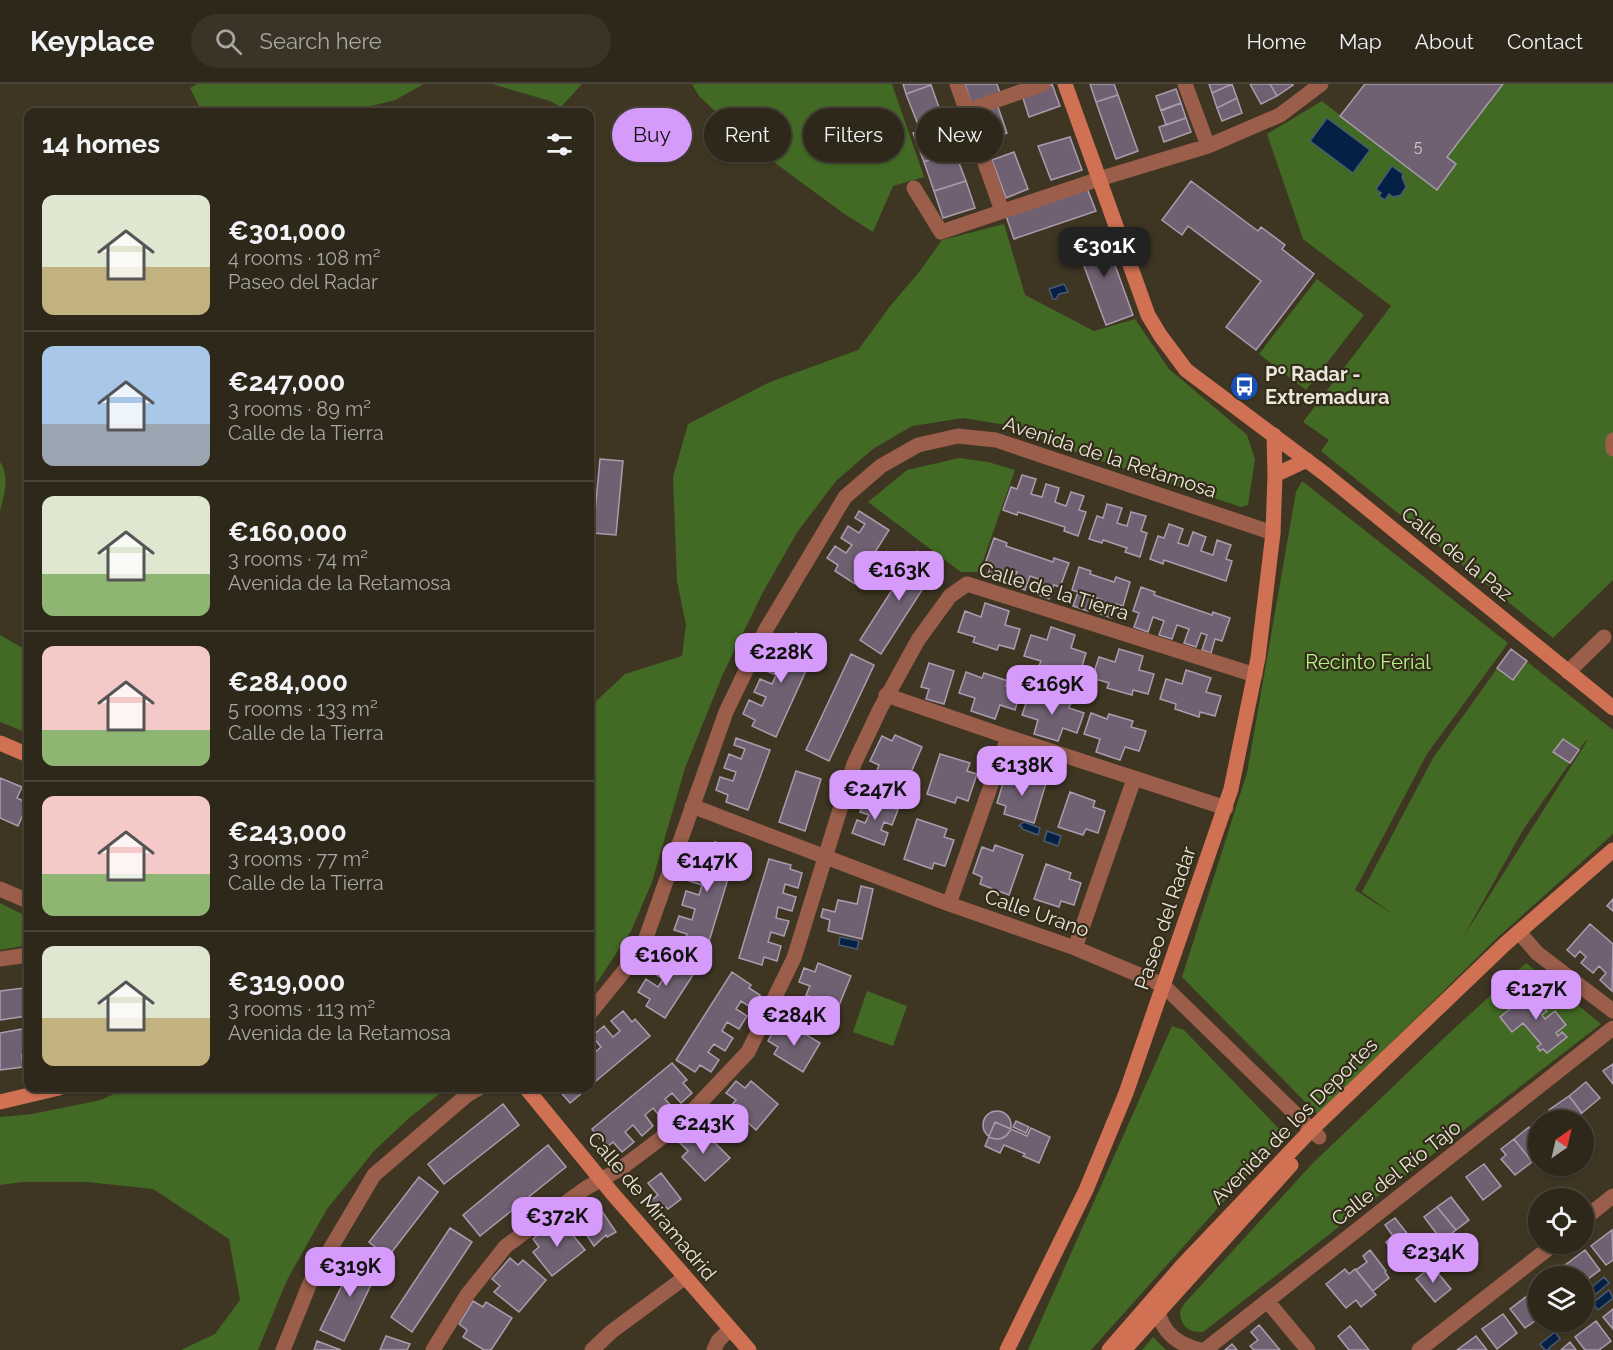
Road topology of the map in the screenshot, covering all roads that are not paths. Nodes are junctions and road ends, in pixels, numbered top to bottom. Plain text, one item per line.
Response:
1 (957, 84) edge
2 (1043, 84) edge
3 (1065, 84) edge
4 (1185, 84) edge
5 (1321, 84) edge
6 (965, 108) edge
7 (975, 108) edge
8 (1208, 146) junction
9 (984, 162) edge
10 (1099, 179) junction
11 (914, 188) dead end
12 (1002, 211) junction
13 (1274, 435) junction
14 (1613, 440) edge
15 (1613, 449) edge
16 (1307, 460) junction
17 (1275, 475) junction
18 (1273, 533) junction
19 (1604, 637) dead end
20 (1568, 672) junction
21 (1255, 675) junction
22 (886, 695) junction
23 (1613, 708) edge
24 (1008, 737) junction
25 (0, 743) edge
26 (24, 753) edge
27 (1134, 779) junction
28 (692, 806) junction
29 (1226, 808) junction
30 (1613, 850) edge
31 (825, 856) junction
32 (1613, 864) edge
33 (0, 889) edge
34 (24, 900) edge
35 (949, 904) junction
36 (1522, 936) junction
37 (1075, 948) junction
38 (24, 956) edge
39 (0, 959) edge
40 (1163, 985) junction
41 (594, 1008) edge
42 (1613, 1011) edge
43 (1613, 1028) edge
44 (41, 1092) edge
45 (472, 1092) edge
46 (529, 1092) edge
47 (0, 1101) edge
48 (1315, 1133) junction
49 (602, 1179) junction
50 (1613, 1196) edge
51 (1594, 1211) edge
52 (1541, 1254) edge
53 (684, 1278) junction
54 (1268, 1302) junction
55 (1158, 1311) junction
56 (730, 1329) junction
57 (283, 1350) edge
58 (433, 1350) edge
59 (592, 1350) edge
60 (714, 1350) edge
61 (749, 1350) edge
62 (1007, 1350) edge
63 (1109, 1350) edge
64 (1124, 1350) edge
65 (1203, 1350) edge
66 (1308, 1350) edge
67 (1419, 1350) edge

1 - 6 street
2 - 7 street
3 - 10 street
4 - 8 street
5 - 8 street
8 - 10 street
9 - 12 street
10 - 12 street
10 - 13 street
11 - 12 street
13 - 16 street, Calle de la Paz
13 - 17 street, Paseo del Radar
14 - 15 street
16 - 17 street
16 - 20 street, Calle de la Paz
17 - 18 street, Paseo del Radar
18 - 21 street, Paseo del Radar
18 - 28 street, Avenida de la Retamosa
19 - 20 street
20 - 23 street, Calle de la Paz
21 - 22 street, Calle de la Tierra
21 - 29 street, Paseo del Radar
22 - 24 street
22 - 31 street, Calle de la Tierra
24 - 27 street
24 - 35 street
25 - 26 street
27 - 29 street
27 - 37 street
28 - 31 street, Calle Urano
28 - 41 street, Avenida de la Retamosa
29 - 40 street, Paseo del Radar
30 - 36 street, Avenida de los Deportes
31 - 35 street, Calle Urano
31 - 49 street, Calle de la Tierra
32 - 36 street, Avenida de los Deportes
33 - 34 street
35 - 37 street, Calle Urano
36 - 42 street
36 - 48 street, Avenida de los Deportes
37 - 40 street, Calle Urano
38 - 39 street
40 - 48 street, Calle Urano
40 - 62 street, Paseo del Radar
43 - 54 street, Calle del Río Tajo
44 - 47 street
45 - 57 street
46 - 49 street, Calle de Miramadrid
48 - 55 street, Avenida de los Deportes
48 - 63 street, Avenida de los Deportes
49 - 53 street, Calle de Miramadrid
49 - 58 street, Calle de la Tierra
50 - 51 street
52 - 67 street
53 - 56 street, Calle de Miramadrid
53 - 59 street
54 - 65 street, Calle del Río Tajo
54 - 66 street
55 - 64 street, Avenida de los Deportes
55 - 65 street
56 - 60 street
56 - 61 street, Calle de Miramadrid

